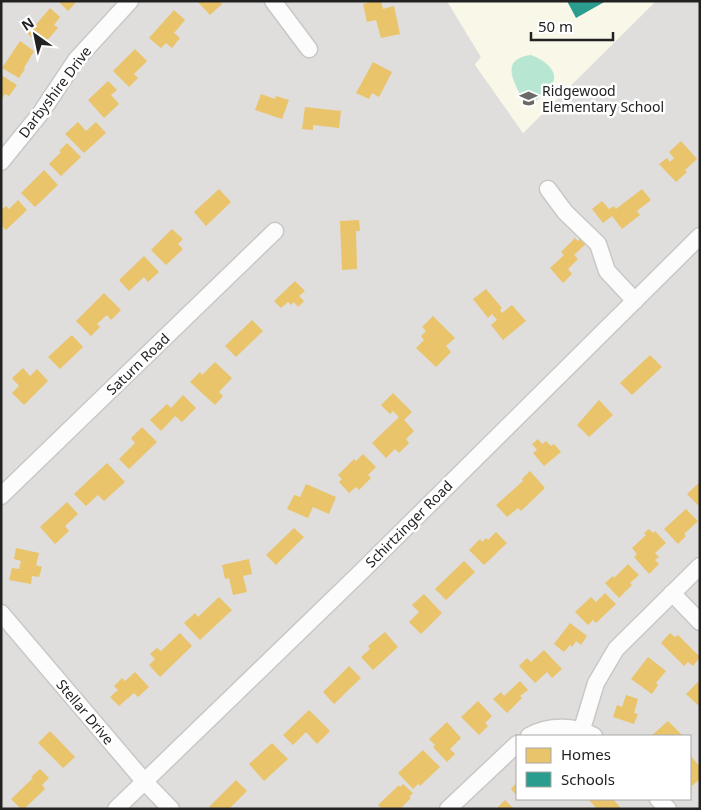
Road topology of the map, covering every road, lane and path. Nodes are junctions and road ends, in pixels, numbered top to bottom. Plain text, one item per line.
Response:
1 (130, 1) edge
2 (273, 1) edge
3 (309, 49) dead end
4 (1, 162) edge
5 (548, 189) dead end
6 (275, 231) dead end
7 (700, 236) edge
8 (635, 301) junction
9 (1, 496) edge
10 (700, 566) edge
11 (672, 593) junction
12 (1, 613) edge
13 (700, 622) edge
14 (588, 733) edge
15 (532, 735) edge
16 (516, 745) edge
17 (144, 781) junction
18 (659, 800) edge
19 (116, 809) edge
20 (171, 809) edge
21 (448, 809) edge
22 (668, 809) edge

1 - 4 street, Darbyshire Drive
2 - 3 street
5 - 8 street
6 - 9 street, Saturn Road
7 - 8 street, Schirtzinger Road
8 - 17 street, Schirtzinger Road
10 - 11 street
11 - 13 street
11 - 14 street
12 - 17 street, Stellar Drive
14 - 15 street
16 - 21 street
17 - 19 street, Schirtzinger Road
17 - 20 street, Stellar Drive
18 - 22 street

